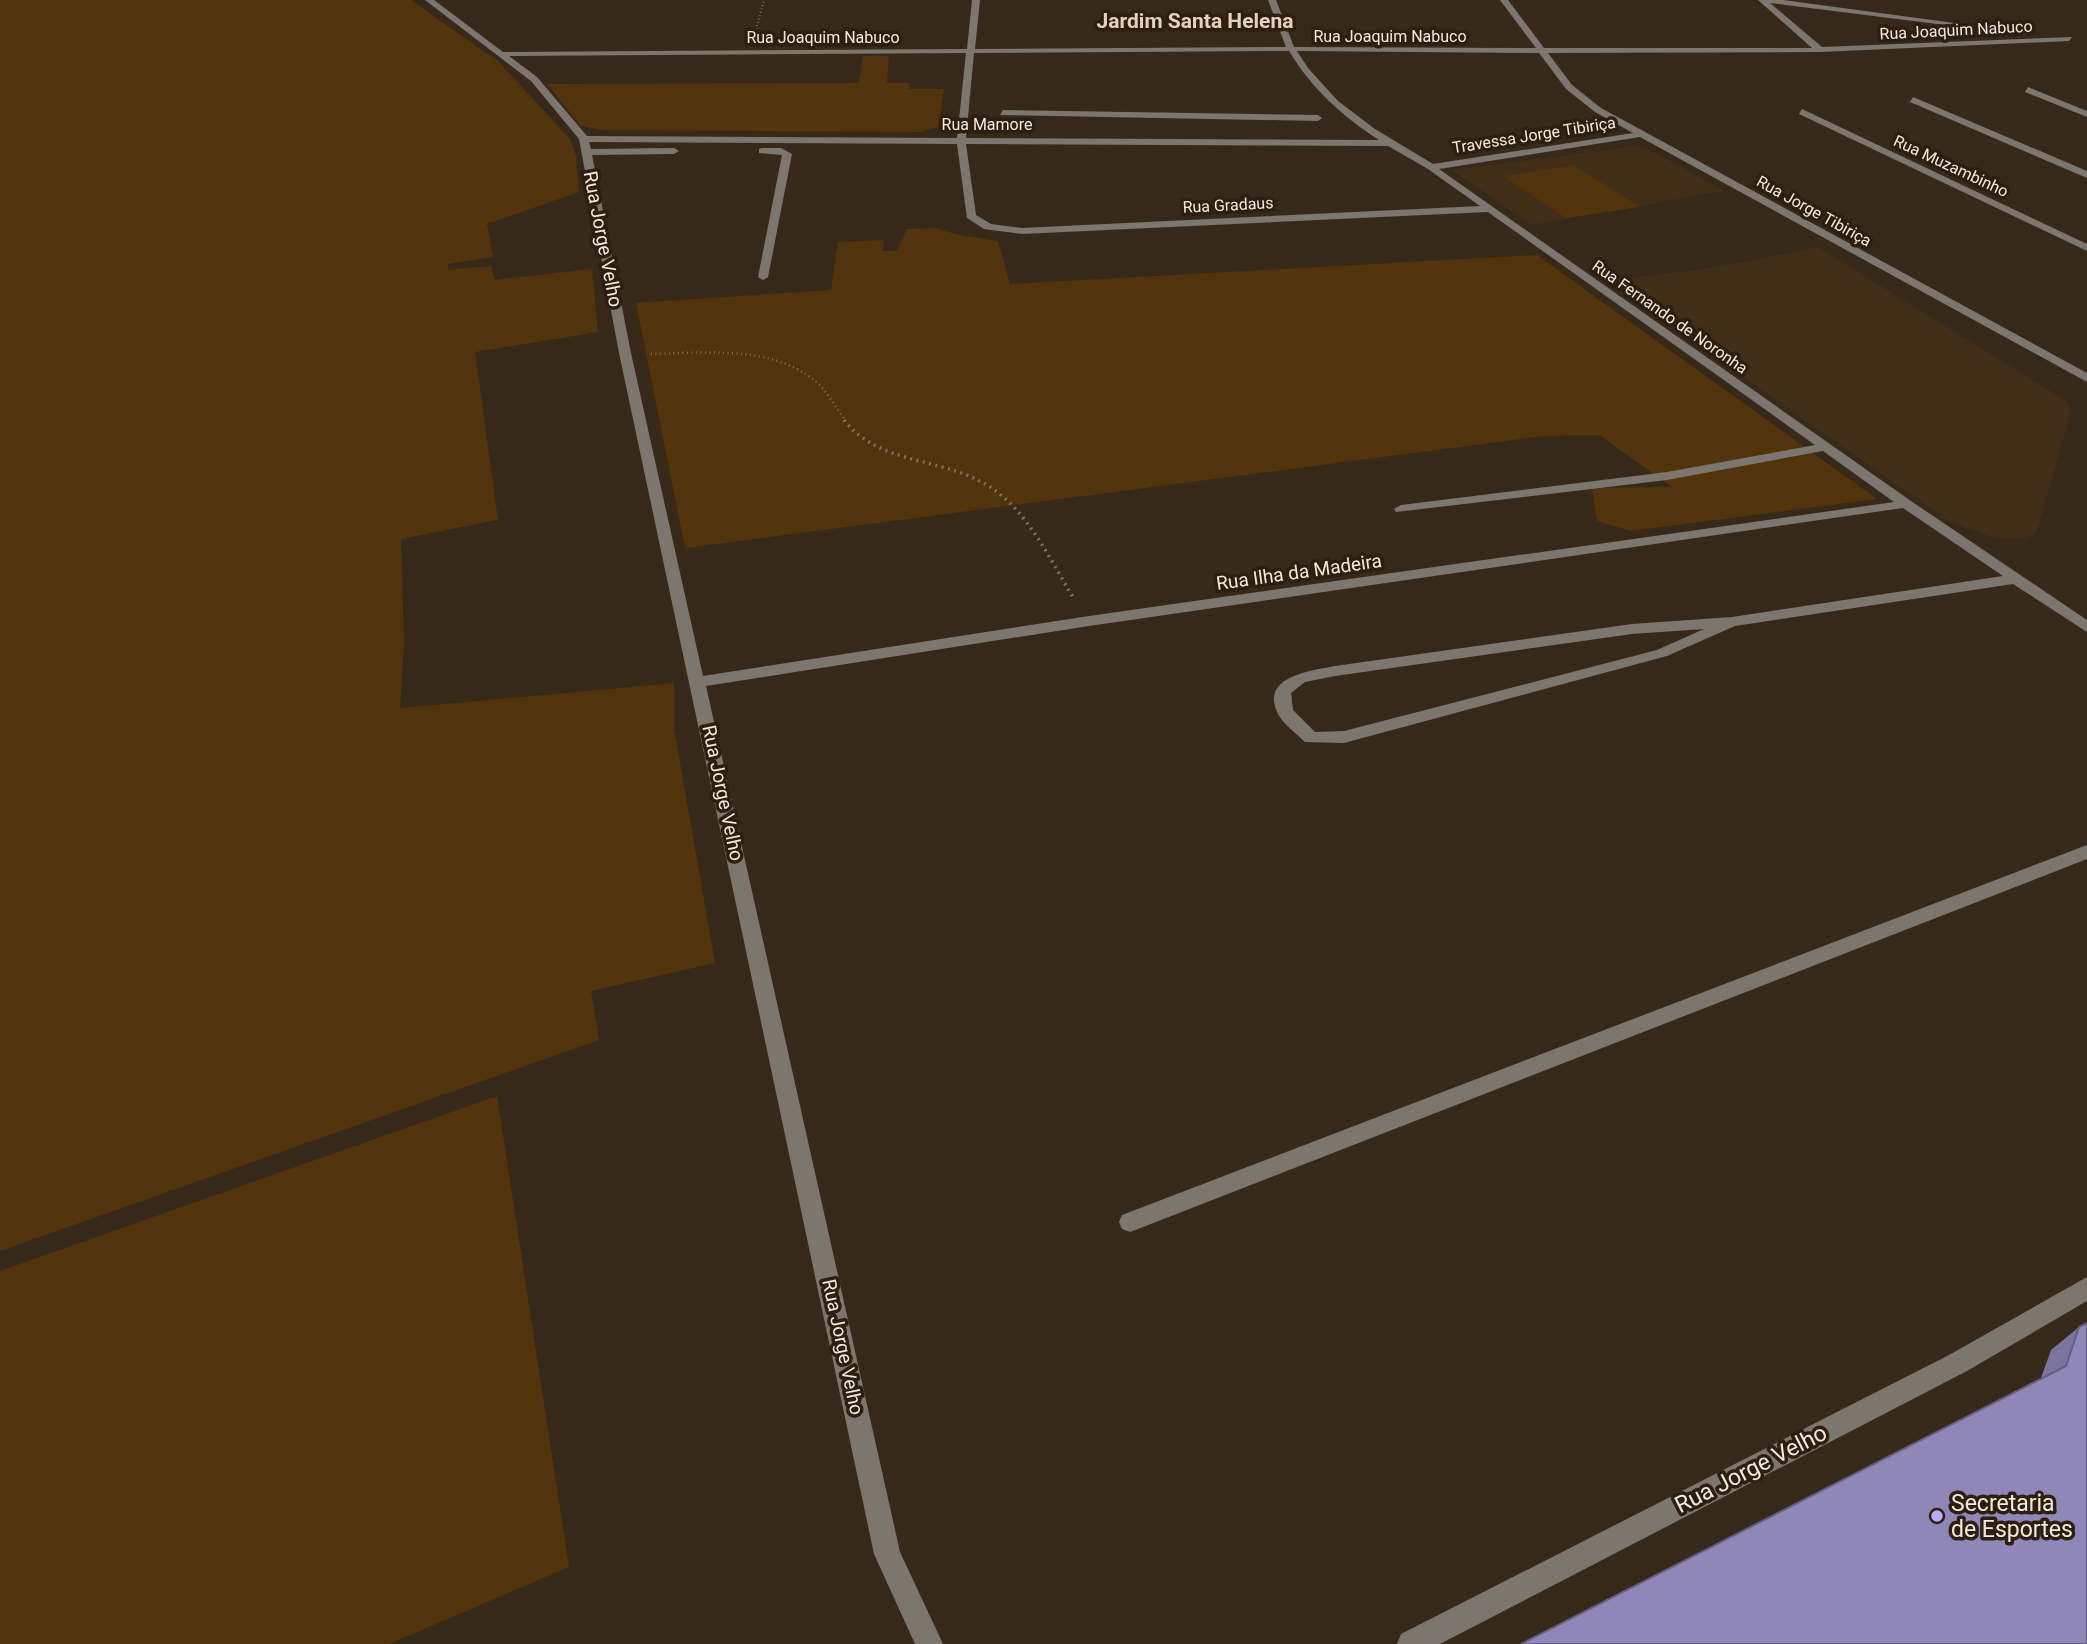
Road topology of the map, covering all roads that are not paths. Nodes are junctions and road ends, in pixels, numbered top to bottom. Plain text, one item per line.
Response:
1 (429, 0) edge
2 (976, 0) edge
3 (1272, 0) edge
4 (1504, 0) edge
5 (1764, 0) edge
6 (1291, 49) junction
7 (970, 50) junction
8 (1820, 50) junction
9 (1543, 51) junction
10 (500, 54) junction
11 (2028, 90) dead end
12 (1913, 100) dead end
13 (1802, 112) dead end
14 (1003, 113) dead end
15 (2087, 114) edge
16 (1318, 118) dead end
17 (1642, 134) junction
18 (584, 139) junction
19 (961, 140) junction
20 (1390, 143) junction
21 (587, 152) junction
22 (1431, 167) junction
23 (2087, 174) edge
24 (1490, 209) junction
25 (2087, 248) edge
26 (763, 277) dead end
27 (2087, 378) edge
28 (1825, 447) junction
29 (1906, 504) junction
30 (1401, 509) dead end
31 (2015, 579) junction
32 (1732, 622) junction
33 (2087, 627) edge
34 (699, 681) junction
35 (2087, 852) edge
36 (1129, 1222) dead end
37 (2087, 1288) edge
38 (929, 1644) edge
39 (1411, 1644) edge

1 - 10 street, Rua Jorge Velho
2 - 7 street
3 - 6 street, Rua Fernando de Noronha
4 - 9 street, Rua Jorge Tibiriça
5 - 8 street
5 - 8 street, Rua Joaquim Nabuco
6 - 7 street, Rua Joaquim Nabuco
6 - 9 street, Rua Joaquim Nabuco
6 - 20 street, Rua Fernando de Noronha
7 - 10 street, Rua Joaquim Nabuco
7 - 19 street
8 - 9 street, Rua Joaquim Nabuco
9 - 17 street, Rua Jorge Tibiriça
10 - 18 street, Rua Jorge Velho
11 - 15 street
12 - 23 street
13 - 25 street, Rua Muzambinho
14 - 16 street
17 - 22 street, Travessa Jorge Tibiriça
17 - 27 street, Rua Jorge Tibiriça
18 - 19 street, Rua Mamore
18 - 21 street, Rua Jorge Velho
19 - 20 street, Rua Mamore
19 - 24 street, Rua Gradaus
20 - 22 street, Rua Fernando de Noronha
21 - 26 street
21 - 34 street, Rua Jorge Velho
22 - 24 street, Rua Fernando de Noronha
24 - 28 street, Rua Fernando de Noronha
28 - 29 street, Rua Fernando de Noronha
28 - 30 street
29 - 31 street, Rua Fernando de Noronha
29 - 34 street, Rua Ilha da Madeira
31 - 32 street
31 - 33 street, Rua Fernando de Noronha
32 - 32 street
34 - 38 street, Rua Jorge Velho
35 - 36 street
37 - 39 street, Rua Jorge Velho

